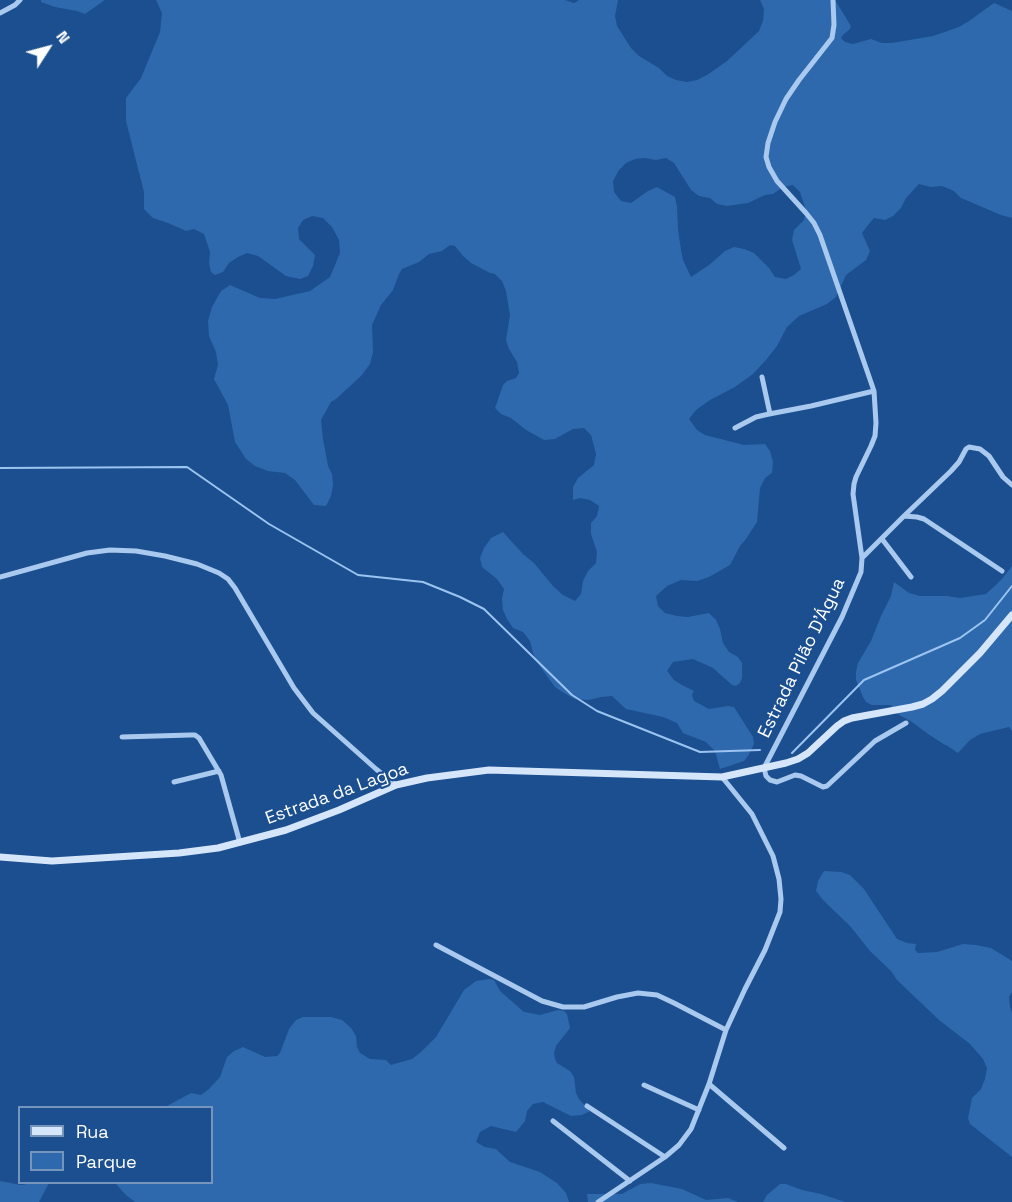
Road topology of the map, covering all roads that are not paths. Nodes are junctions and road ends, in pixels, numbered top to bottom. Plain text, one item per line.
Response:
1 (21, 0) edge
2 (833, 0) edge
3 (0, 14) edge
4 (762, 378) dead end
5 (874, 391) junction
6 (770, 414) junction
7 (735, 428) dead end
8 (1012, 485) edge
9 (904, 516) junction
10 (882, 539) junction
11 (862, 558) junction
12 (1002, 571) dead end
13 (911, 577) dead end
14 (0, 578) edge
15 (1012, 615) edge
16 (906, 723) dead end
17 (122, 737) dead end
18 (764, 768) junction
19 (219, 771) junction
20 (722, 777) junction
21 (174, 782) dead end
22 (396, 784) junction
23 (240, 843) junction
24 (0, 856) edge
25 (436, 945) dead end
26 (726, 1030) junction
27 (709, 1084) junction
28 (644, 1085) dead end
29 (587, 1106) dead end
30 (699, 1110) junction
31 (553, 1121) dead end
32 (784, 1148) dead end
33 (664, 1158) junction
34 (630, 1181) junction
35 (598, 1202) edge

1 - 3 street
2 - 5 street, Estrada Pilão D'Água
4 - 6 street
5 - 6 street
5 - 11 street, Estrada Pilão D'Água
6 - 7 street
8 - 9 street
9 - 10 street
9 - 12 street
10 - 11 street
10 - 13 street
11 - 18 street, Estrada Pilão D'Água
14 - 22 street
15 - 18 street, Estrada da Lagoa
16 - 18 street
17 - 19 street
18 - 20 street, Estrada da Lagoa
19 - 21 street
19 - 23 street
20 - 22 street, Estrada da Lagoa
20 - 26 street
22 - 23 street, Estrada da Lagoa
23 - 24 street, Estrada da Lagoa
25 - 26 street
26 - 27 street
27 - 30 street
27 - 32 street
28 - 30 street
29 - 33 street
30 - 33 street
31 - 34 street
33 - 34 street
34 - 35 street

